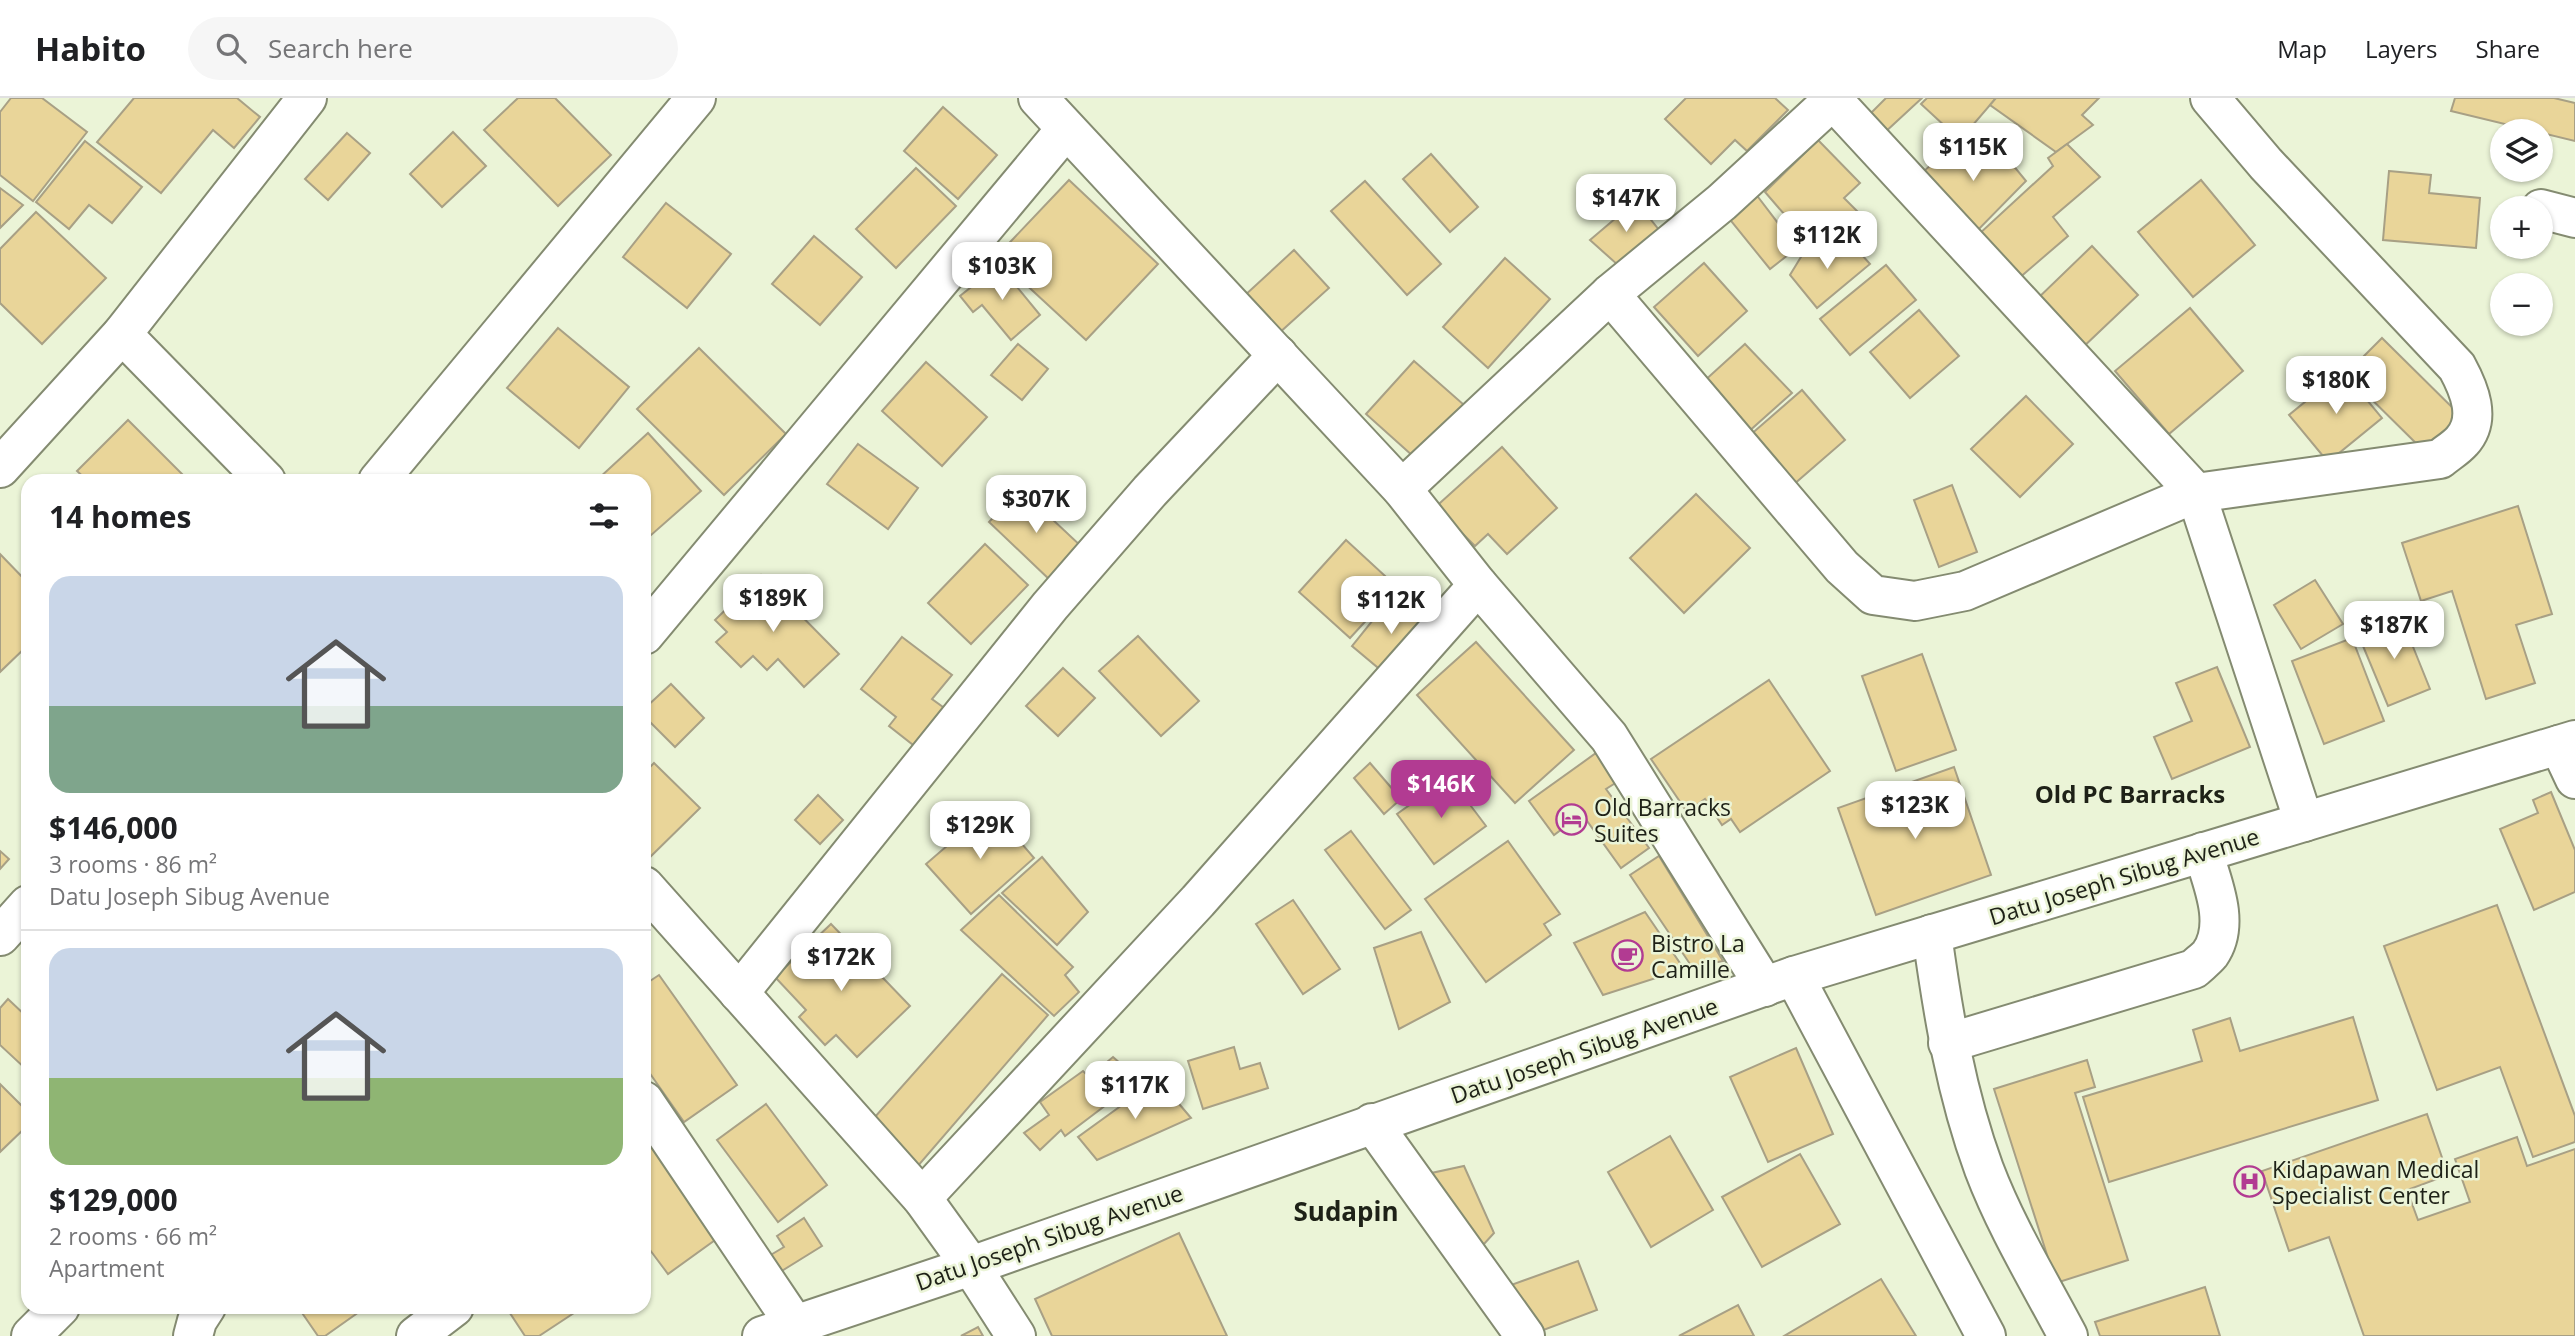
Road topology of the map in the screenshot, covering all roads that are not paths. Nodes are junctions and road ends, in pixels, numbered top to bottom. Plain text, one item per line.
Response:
1 (307, 98) edge
2 (696, 98) edge
3 (1038, 98) edge
4 (2210, 98) edge
5 (1833, 99) edge
6 (1066, 129) junction
7 (2553, 212) edge
8 (2575, 218) edge
9 (1611, 294) junction
10 (122, 334) junction
11 (1278, 355) junction
12 (0, 468) edge
13 (259, 474) edge
14 (383, 474) edge
15 (1402, 489) junction
16 (2196, 493) junction
17 (1478, 585) junction
18 (651, 627) edge
19 (2567, 743) edge
20 (2575, 779) edge
21 (2304, 822) junction
22 (2203, 852) junction
23 (651, 894) edge
24 (21, 913) edge
25 (1932, 934) junction
26 (0, 936) edge
27 (1779, 981) junction
28 (739, 993) junction
29 (1948, 1043) junction
30 (651, 1113) edge
31 (1372, 1123) junction
32 (922, 1198) junction
33 (971, 1266) junction
34 (53, 1314) edge
35 (202, 1314) edge
36 (445, 1314) edge
37 (779, 1331) edge
38 (31, 1336) edge
39 (193, 1336) edge
40 (416, 1336) edge
41 (1016, 1336) edge
42 (1525, 1336) edge
43 (1986, 1336) edge
44 (2068, 1336) edge

1 - 10 street
2 - 14 street
3 - 6 street
4 - 16 street
5 - 9 street
5 - 16 street
6 - 11 street
6 - 18 street
7 - 8 street
9 - 15 street
9 - 16 street
10 - 12 street
10 - 13 street
11 - 15 street
11 - 28 street
15 - 17 street
16 - 21 street
17 - 27 street
17 - 32 street
19 - 20 street
19 - 21 street, Datu Joseph Sibug Avenue
21 - 22 street, Datu Joseph Sibug Avenue
22 - 25 street, Datu Joseph Sibug Avenue
22 - 29 street
23 - 28 street
24 - 26 street
25 - 27 street, Datu Joseph Sibug Avenue
25 - 29 street
27 - 31 street, Datu Joseph Sibug Avenue
27 - 43 street
28 - 32 street
29 - 44 street
30 - 37 street
31 - 33 street, Datu Joseph Sibug Avenue
31 - 42 street
32 - 33 street
33 - 37 street, Datu Joseph Sibug Avenue
33 - 41 street
34 - 38 street
35 - 39 street
36 - 40 street

